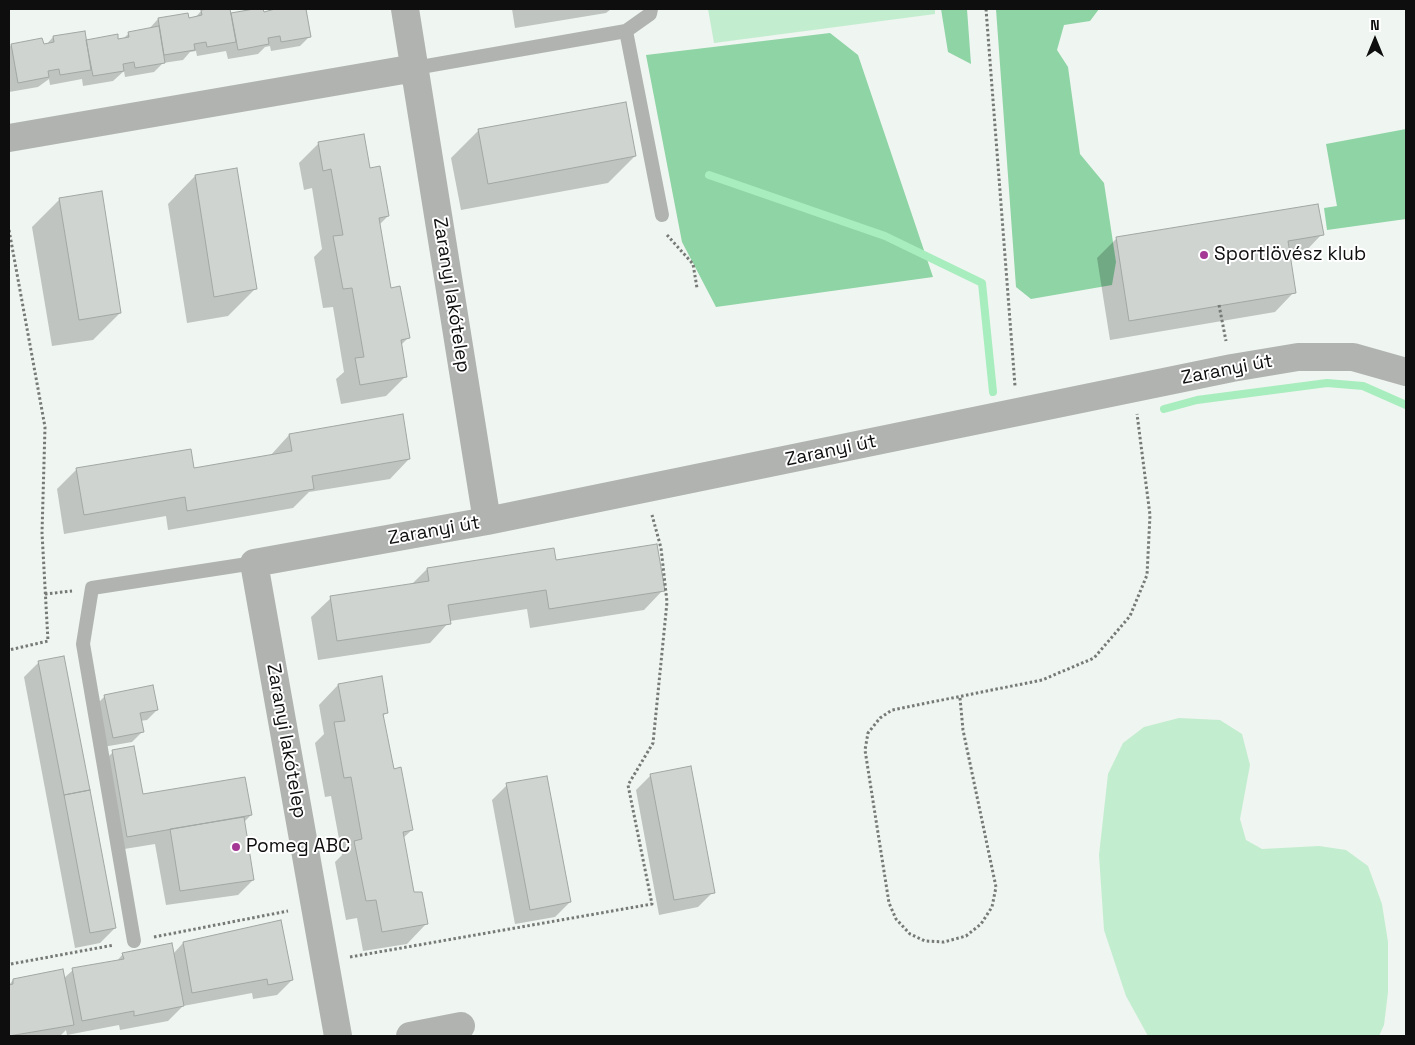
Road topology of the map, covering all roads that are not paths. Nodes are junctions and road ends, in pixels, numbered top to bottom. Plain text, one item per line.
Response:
1 (405, 9) edge
2 (651, 9) edge
3 (626, 31) junction
4 (415, 68) junction
5 (9, 138) edge
6 (662, 215) road end
7 (1406, 372) edge
8 (486, 521) junction
9 (254, 563) junction
10 (134, 941) road end
11 (461, 1026) dead end
12 (338, 1036) edge
13 (410, 1036) edge

1 - 4 street, Zaranyi lakótelep
2 - 3 lane
3 - 4 lane
3 - 6 lane
4 - 5 street
4 - 8 street, Zaranyi lakótelep
7 - 8 street, Zaranyi út
8 - 9 street, Zaranyi út
9 - 10 lane
9 - 12 street, Zaranyi lakótelep
11 - 13 street

